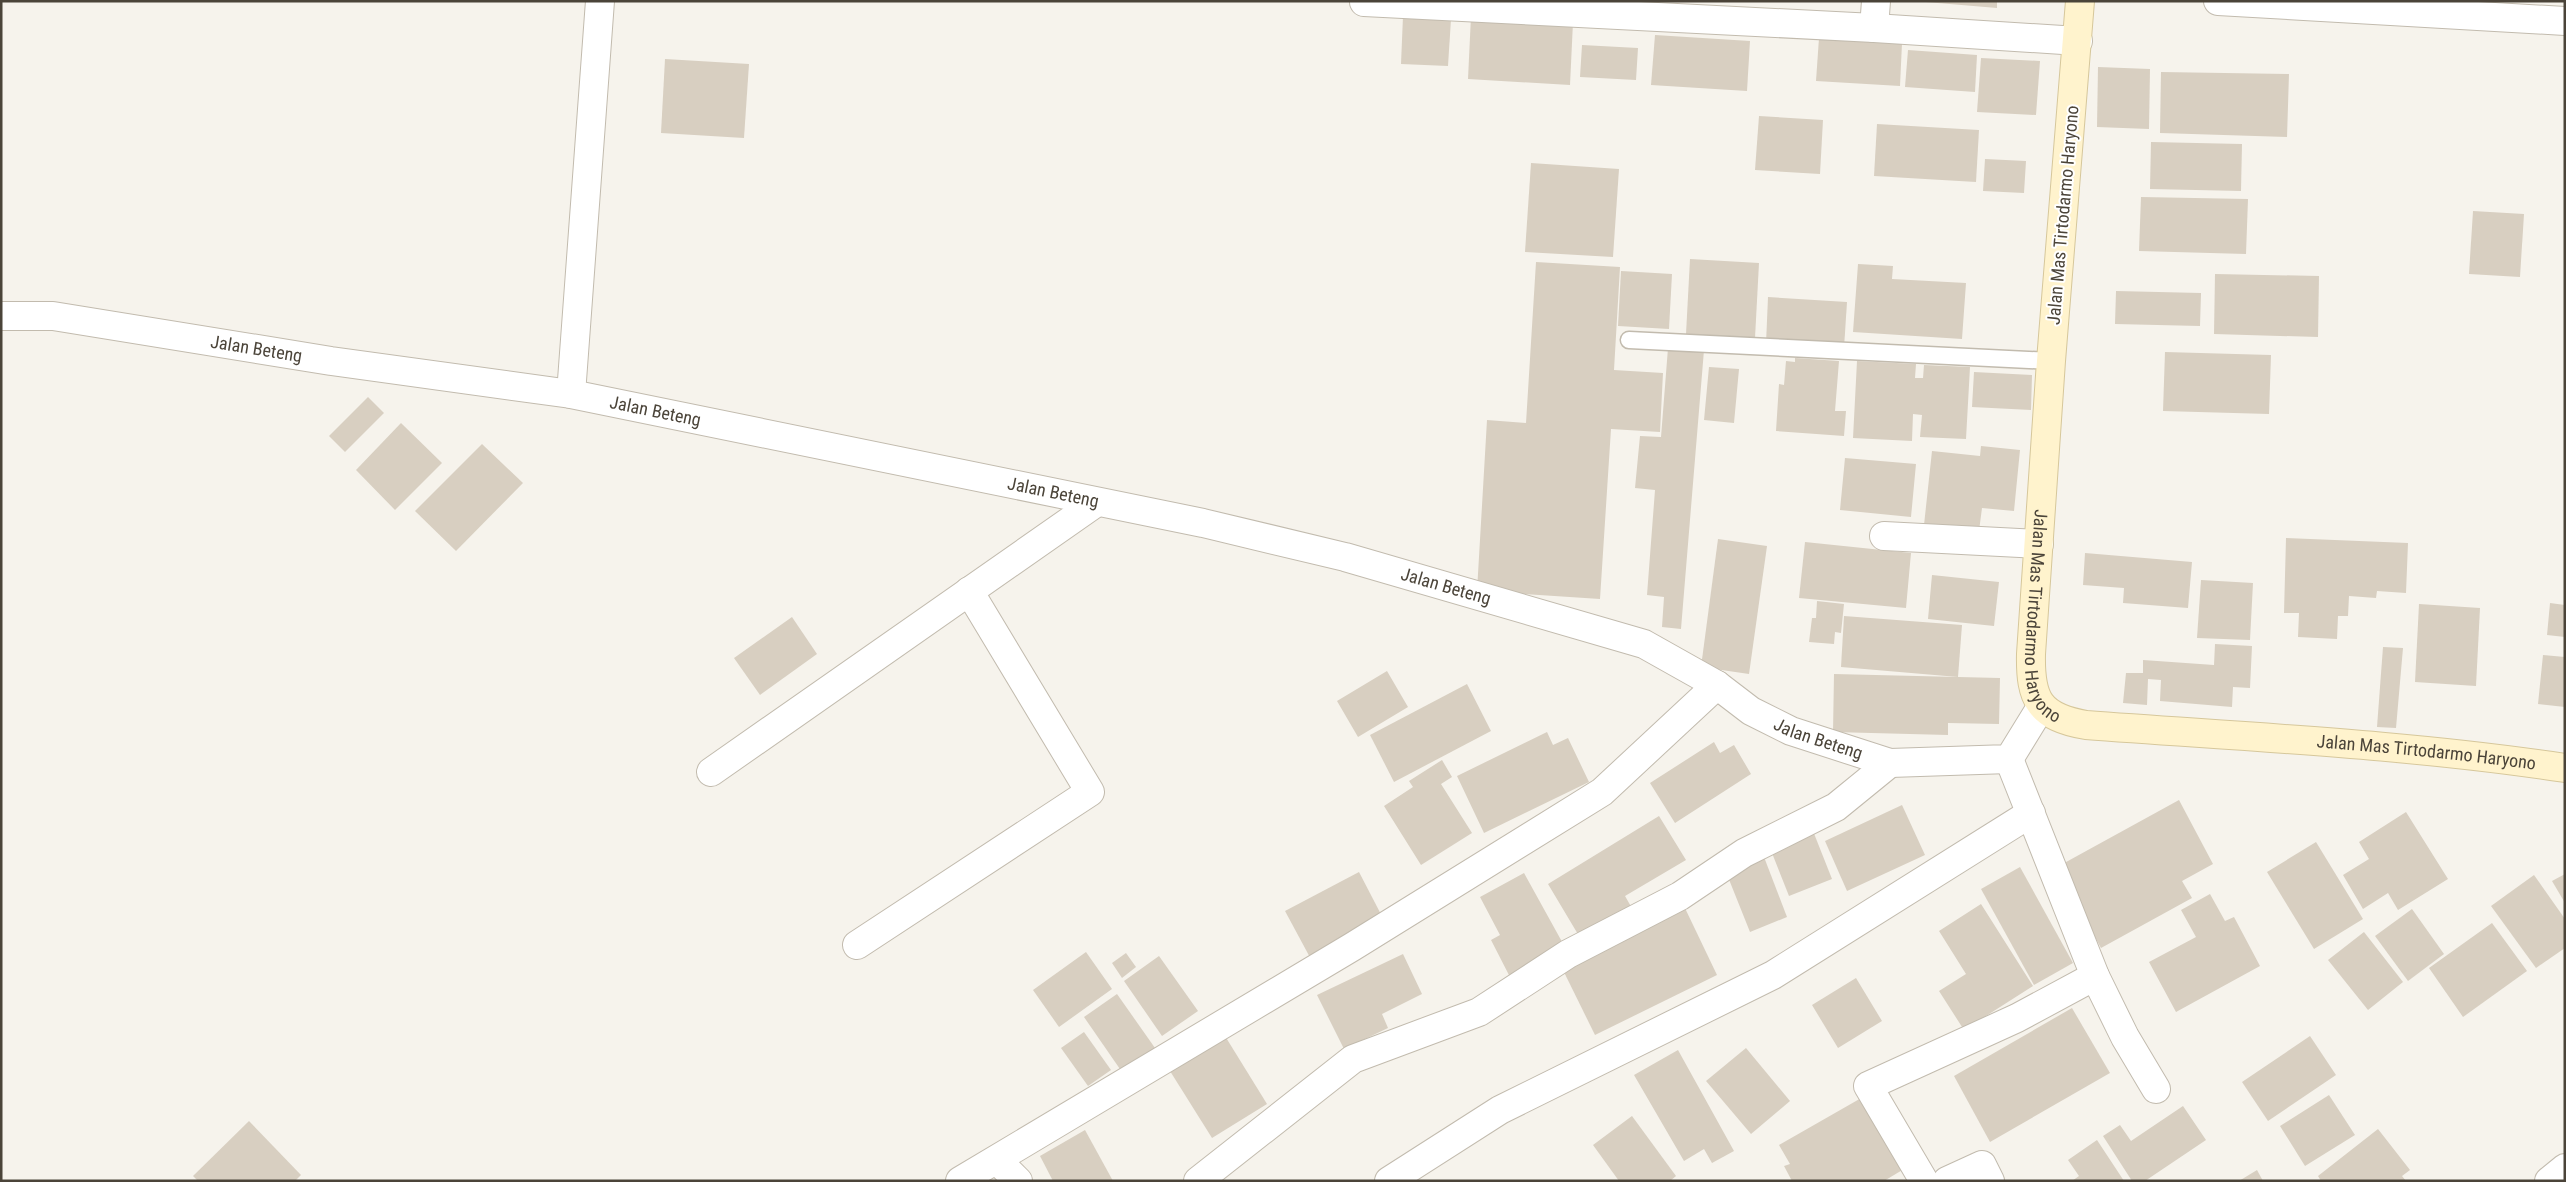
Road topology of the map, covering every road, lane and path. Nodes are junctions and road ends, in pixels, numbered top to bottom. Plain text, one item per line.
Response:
1 (600, 1) edge
2 (1876, 1) edge
3 (2080, 1) edge
4 (2218, 1) edge
5 (1364, 2) dead end
6 (2565, 21) edge
7 (1874, 28) junction
8 (2078, 41) junction
9 (1, 316) edge
10 (1629, 340) dead end
11 (2051, 361) junction
12 (572, 394) junction
13 (1097, 502) junction
14 (1884, 536) dead end
15 (2039, 544) junction
16 (969, 591) junction
17 (1717, 685) junction
18 (2041, 707) junction
19 (2009, 759) junction
20 (1890, 763) junction
21 (2565, 768) edge
22 (711, 772) dead end
23 (2032, 813) junction
24 (857, 945) dead end
25 (2096, 976) junction
26 (2156, 1089) dead end
27 (997, 1160) junction
28 (2565, 1168) edge
29 (960, 1181) edge
30 (1018, 1181) edge
31 (1198, 1181) edge
32 (1389, 1181) edge
33 (1924, 1181) edge
34 (1947, 1181) edge
35 (1990, 1181) edge
36 (2549, 1181) edge

1 - 12 street
2 - 7 street
3 - 8 street, Jalan Mas Tirtodarmo Haryono
4 - 6 street
5 - 7 street
7 - 8 street
8 - 11 street, Jalan Mas Tirtodarmo Haryono
9 - 12 street, Jalan Beteng
10 - 11 lane
11 - 15 street, Jalan Mas Tirtodarmo Haryono
12 - 13 street, Jalan Beteng
13 - 16 street
13 - 17 street, Jalan Beteng
14 - 15 street
15 - 18 street, Jalan Mas Tirtodarmo Haryono
16 - 22 street
16 - 24 street
17 - 20 street, Jalan Beteng
17 - 27 street
18 - 19 street
18 - 21 street, Jalan Mas Tirtodarmo Haryono
19 - 20 street, Jalan Beteng
19 - 23 street
20 - 31 street
23 - 25 street
23 - 32 street
25 - 26 street
25 - 33 street
27 - 29 street
27 - 30 street
28 - 36 street
34 - 35 street

